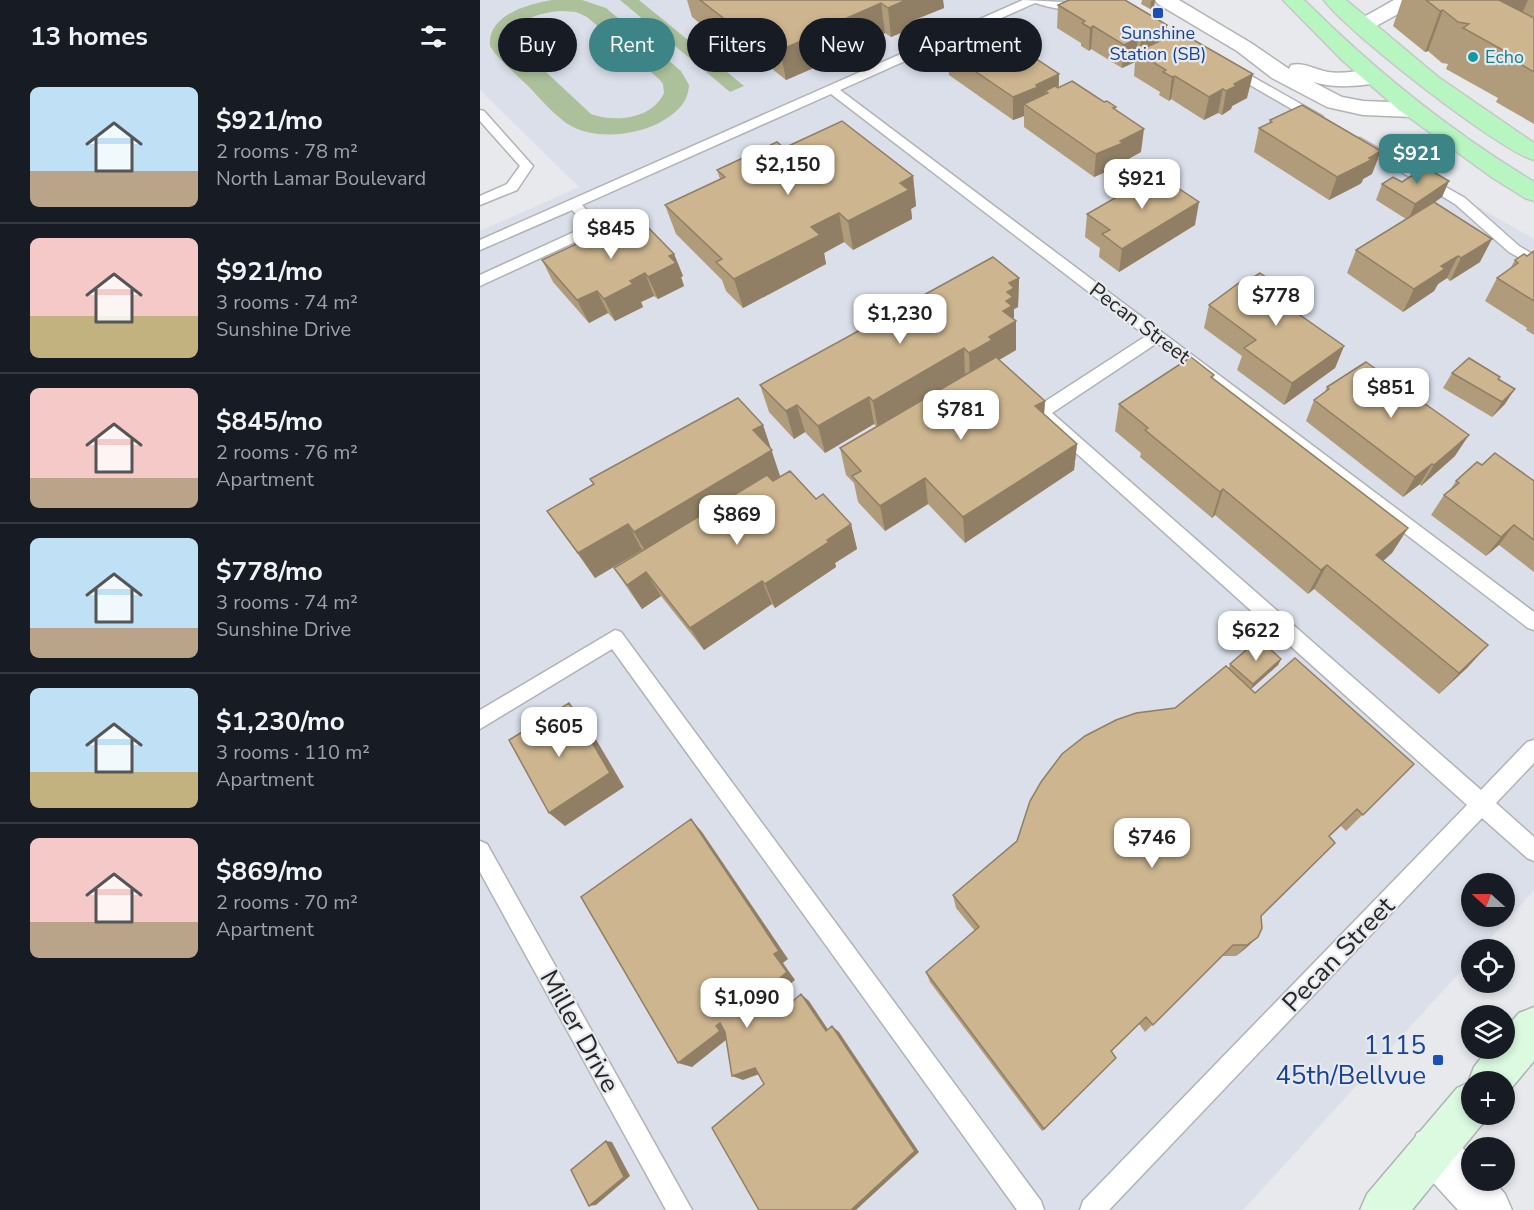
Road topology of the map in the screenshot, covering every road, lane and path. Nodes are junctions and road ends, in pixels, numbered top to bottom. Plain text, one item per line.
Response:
1 (1032, 0) edge
2 (1038, 0) edge
3 (1166, 0) edge
4 (1293, 0) edge
5 (1334, 0) edge
6 (1409, 0) edge
7 (1094, 6) edge
8 (1364, 22) junction
9 (1244, 47) junction
10 (1216, 60) edge
11 (1372, 77) junction
12 (832, 89) junction
13 (1447, 96) junction
14 (1413, 110) junction
15 (480, 114) edge
16 (1332, 127) edge
17 (1352, 138) edge
18 (1534, 153) edge
19 (1534, 193) edge
20 (480, 201) edge
21 (573, 203) junction
22 (480, 245) edge
23 (1534, 261) edge
24 (480, 281) edge
25 (1157, 336) junction
26 (1534, 622) edge
27 (480, 720) edge
28 (1534, 749) edge
29 (1481, 804) junction
30 (480, 851) edge
31 (1534, 851) edge
32 (1534, 1028) edge
33 (1498, 1071) edge
34 (1461, 1116) edge
35 (1433, 1149) junction
36 (680, 1210) edge
37 (1032, 1210) edge
38 (1092, 1210) edge
39 (1383, 1210) edge
40 (1489, 1210) edge

1 - 12 lane
2 - 7 lane
3 - 9 street
4 - 11 main road
5 - 8 main road
6 - 8 street
8 - 13 main road
9 - 11 street
9 - 14 street
10 - 16 lane
11 - 13 main road
11 - 14 main road
12 - 21 lane
12 - 25 lane, Pecan Street
13 - 18 main road
14 - 19 main road
15 - 20 lane
17 - 23 lane
21 - 22 lane
21 - 24 lane
25 - 26 lane, Pecan Street
25 - 29 lane
27 - 37 lane
28 - 29 lane, Pecan Street
29 - 31 lane
29 - 38 lane, Pecan Street
30 - 36 lane, Miller Drive
32 - 33 main road
34 - 35 main road
35 - 39 main road
35 - 40 street

